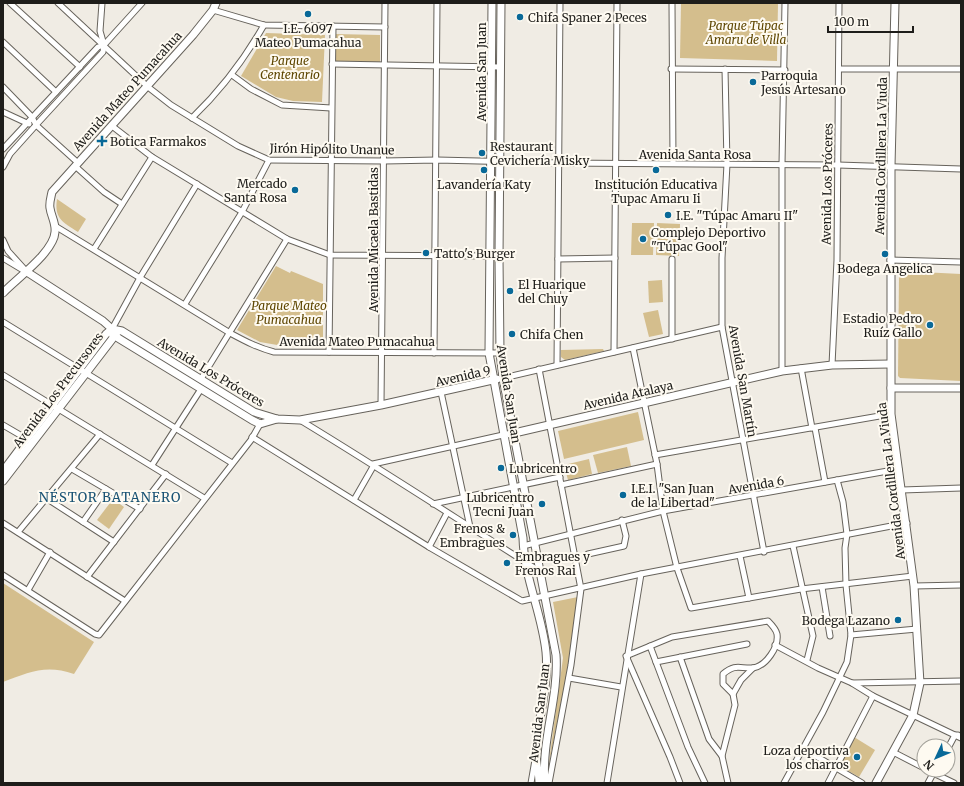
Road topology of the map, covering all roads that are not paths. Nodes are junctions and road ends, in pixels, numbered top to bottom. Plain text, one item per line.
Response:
1 (10, 3) edge
2 (58, 3) edge
3 (102, 3) edge
4 (142, 3) edge
5 (385, 3) edge
6 (437, 3) edge
7 (492, 3) edge
8 (501, 3) edge
9 (560, 3) edge
10 (617, 3) edge
11 (672, 3) edge
12 (785, 3) edge
13 (839, 3) edge
14 (895, 3) edge
15 (214, 7) edge
16 (264, 25) junction
17 (333, 26) junction
18 (385, 27) junction
19 (3, 42) edge
20 (104, 45) junction
21 (332, 64) junction
22 (385, 65) junction
23 (437, 65) junction
24 (492, 66) junction
25 (80, 67) junction
26 (500, 67) junction
27 (894, 68) junction
28 (671, 69) junction
29 (725, 69) junction
30 (840, 69) junction
31 (961, 69) edge
32 (784, 70) junction
33 (232, 75) junction
34 (3, 87) edge
35 (148, 87) junction
36 (56, 92) junction
37 (331, 108) junction
38 (3, 112) edge
39 (32, 117) junction
40 (192, 118) junction
41 (26, 123) junction
42 (36, 125) junction
43 (112, 126) junction
44 (3, 149) edge
45 (152, 157) junction
46 (270, 160) junction
47 (331, 160) junction
48 (437, 160) junction
49 (384, 161) junction
50 (491, 161) junction
51 (500, 162) junction
52 (560, 163) junction
53 (673, 163) junction
54 (76, 164) junction
55 (615, 164) junction
56 (727, 164) junction
57 (782, 164) junction
58 (838, 165) junction
59 (891, 166) junction
60 (3, 167) edge
61 (961, 169) edge
62 (197, 184) junction
63 (122, 204) junction
64 (242, 212) junction
65 (55, 226) junction
66 (287, 239) junction
67 (3, 240) edge
68 (94, 249) junction
69 (330, 255) junction
70 (383, 256) junction
71 (435, 256) junction
72 (490, 256) junction
73 (499, 256) junction
74 (3, 258) edge
75 (558, 258) junction
76 (614, 258) junction
77 (672, 259) dead end
78 (890, 260) junction
79 (961, 262) edge
80 (27, 272) junction
81 (140, 276) junction
82 (3, 293) edge
83 (185, 304) junction
84 (3, 322) edge
85 (722, 327) junction
86 (112, 329) junction
87 (230, 333) junction
88 (672, 339) junction
89 (633, 348) junction
90 (329, 352) junction
91 (614, 352) junction
92 (434, 353) junction
93 (489, 353) junction
94 (500, 353) junction
95 (382, 354) junction
96 (890, 364) junction
97 (557, 365) junction
98 (832, 365) junction
99 (801, 368) junction
100 (539, 369) junction
101 (84, 370) junction
102 (782, 371) junction
103 (3, 375) edge
104 (503, 378) junction
105 (201, 379) junction
106 (493, 380) junction
107 (732, 382) junction
108 (891, 388) junction
109 (961, 388) edge
110 (201, 389) junction
111 (441, 392) junction
112 (644, 402) junction
113 (381, 405) junction
114 (56, 407) junction
115 (892, 414) junction
116 (277, 419) junction
117 (300, 420) junction
118 (260, 424) junction
119 (550, 424) junction
120 (3, 425) edge
121 (176, 428) junction
122 (813, 428) junction
123 (514, 433) junction
124 (100, 434) junction
125 (503, 435) junction
126 (252, 437) junction
127 (27, 439) junction
128 (743, 441) junction
129 (453, 446) junction
130 (655, 455) junction
131 (232, 463) junction
132 (373, 464) junction
133 (657, 464) junction
134 (152, 466) junction
135 (72, 469) junction
136 (899, 469) junction
137 (3, 471) edge
138 (166, 474) junction
139 (560, 477) junction
140 (837, 480) junction
141 (3, 481) edge
142 (825, 482) junction
143 (524, 485) junction
144 (561, 485) junction
145 (514, 487) junction
146 (961, 488) edge
147 (106, 489) junction
148 (902, 490) junction
149 (754, 496) junction
150 (465, 497) junction
151 (46, 498) junction
152 (204, 498) junction
153 (354, 500) junction
154 (433, 504) junction
155 (140, 509) junction
156 (663, 511) junction
157 (447, 513) junction
158 (622, 520) junction
159 (83, 522) junction
160 (3, 523) edge
161 (907, 523) junction
162 (470, 528) junction
163 (18, 532) junction
164 (571, 534) junction
165 (847, 534) junction
166 (114, 542) junction
167 (535, 543) junction
168 (523, 546) junction
169 (793, 546) junction
170 (429, 547) junction
171 (50, 552) junction
172 (764, 552) junction
173 (588, 554) dead end
174 (740, 556) junction
175 (524, 561) junction
176 (677, 568) junction
177 (541, 572) junction
178 (641, 574) junction
179 (3, 575) edge
180 (913, 576) junction
181 (87, 577) junction
182 (961, 584) edge
183 (846, 585) junction
184 (914, 586) junction
185 (822, 587) junction
186 (581, 589) junction
187 (801, 589) junction
188 (28, 590) junction
189 (546, 596) junction
190 (535, 598) junction
191 (749, 598) junction
192 (125, 601) junction
193 (917, 629) junction
194 (851, 635) junction
195 (830, 636) dead end
196 (747, 644) dead end
197 (775, 645) junction
198 (650, 646) junction
199 (626, 656) junction
200 (680, 657) junction
201 (807, 660) junction
202 (656, 662) junction
203 (753, 668) junction
204 (569, 678) junction
205 (841, 678) junction
206 (961, 681) edge
207 (852, 683) junction
208 (920, 683) junction
209 (621, 687) junction
210 (733, 694) junction
211 (873, 696) junction
212 (913, 715) junction
213 (958, 735) edge
214 (961, 738) edge
215 (802, 748) junction
216 (893, 752) junction
217 (536, 755) junction
218 (722, 756) junction
219 (916, 764) edge
220 (835, 768) junction
221 (945, 778) edge
222 (531, 783) edge
223 (539, 783) edge
224 (545, 783) edge
225 (548, 783) edge
226 (607, 783) edge
227 (680, 783) edge
228 (705, 783) edge
229 (728, 783) edge
230 (784, 783) edge
231 (828, 783) edge
232 (862, 783) edge
233 (876, 783) edge
234 (954, 783) edge

1 - 25 street
2 - 20 street, Jirón Hipólito Unanue
3 - 20 street
4 - 20 street
5 - 18 street, Avenida Micaela Bastidas
6 - 23 street
7 - 24 street, Avenida San Juan
8 - 26 street, Avenida San Juan
9 - 52 street
10 - 55 street
11 - 28 street
12 - 32 street
13 - 30 street, Avenida Los Próceres
14 - 27 street, Avenida Cordillera La Viuda
15 - 16 street
15 - 35 street, Avenida Mateo Pumacahua
16 - 17 street
16 - 33 street
17 - 18 street
17 - 21 street
18 - 22 street, Avenida Micaela Bastidas
19 - 36 street
20 - 25 street
20 - 35 street, Jirón Hipólito Unanue
20 - 42 street
21 - 22 street
21 - 37 street
22 - 23 street
22 - 49 street, Avenida Micaela Bastidas
23 - 24 street
23 - 48 street
24 - 26 street
24 - 50 street, Avenida San Juan
25 - 36 street
26 - 51 street, Avenida San Juan
27 - 30 street
27 - 31 street
27 - 59 street, Avenida Cordillera La Viuda
28 - 29 street
28 - 53 street
29 - 32 street
29 - 56 street, Avenida San Martín
30 - 58 street, Avenida Los Próceres
32 - 57 street
33 - 37 street
33 - 40 street
34 - 39 street
35 - 40 street, Jirón Hipólito Unanue
35 - 43 street, Avenida Mateo Pumacahua
36 - 39 street
37 - 47 street
38 - 41 street
39 - 41 street
39 - 42 street
40 - 46 street, Jirón Hipólito Unanue
41 - 42 street
41 - 44 street
42 - 54 street
42 - 60 street
43 - 45 street
43 - 54 street, Avenida Mateo Pumacahua
45 - 62 street
45 - 63 street
46 - 47 street, Jirón Hipólito Unanue
46 - 64 street
47 - 49 street, Jirón Hipólito Unanue
47 - 69 street
48 - 49 street, Jirón Hipólito Unanue
48 - 50 street, Jirón Hipólito Unanue
48 - 71 street
49 - 70 street, Avenida Micaela Bastidas
50 - 51 street, Jirón Hipólito Unanue
50 - 72 street, Avenida San Juan
51 - 52 street, Avenida Santa Rosa
51 - 73 street, Avenida San Juan
52 - 55 street, Avenida Santa Rosa
52 - 75 street
53 - 55 street, Avenida Santa Rosa
53 - 56 street, Avenida Santa Rosa
54 - 63 street
54 - 65 street, Avenida Mateo Pumacahua
55 - 76 street
56 - 57 street, Avenida Santa Rosa
56 - 85 street, Avenida San Martín
57 - 58 street, Avenida Santa Rosa
57 - 102 street
58 - 59 street, Avenida Santa Rosa
58 - 98 street, Avenida Los Próceres
59 - 61 street, Avenida Santa Rosa
59 - 78 street, Avenida Cordillera La Viuda
62 - 64 street
62 - 81 street, Avenida Los Precursores
63 - 68 street
64 - 66 street
64 - 83 street
65 - 68 street, Avenida Mateo Pumacahua
65 - 80 street
66 - 69 street
66 - 87 street
67 - 80 street
68 - 81 street, Avenida Mateo Pumacahua
69 - 70 street
69 - 90 street
70 - 71 street
70 - 95 street, Avenida Micaela Bastidas
71 - 72 street
71 - 92 street
72 - 73 street
72 - 93 street, Avenida San Juan
73 - 94 street, Avenida San Juan
74 - 80 street, Avenida Los Próceres
75 - 76 street
75 - 97 street
76 - 91 street
77 - 88 street
78 - 79 street
78 - 96 street, Avenida Cordillera La Viuda
80 - 82 street
80 - 86 street, Avenida Los Próceres
81 - 83 street, Avenida Mateo Pumacahua
81 - 86 street, Avenida Los Precursores
83 - 87 street, Avenida Mateo Pumacahua
84 - 101 street
85 - 88 street, Avenida 9
85 - 107 street, Avenida San Martín
86 - 101 street, Avenida Los Precursores
86 - 105 street, Avenida Los Próceres
86 - 110 street, Avenida Los Próceres
87 - 90 street, Avenida Mateo Pumacahua
87 - 105 street
88 - 89 street, Avenida 9
89 - 91 street, Avenida 9
89 - 112 street
90 - 95 street, Avenida Mateo Pumacahua
91 - 97 street, Avenida 9
92 - 93 street, Avenida Mateo Pumacahua
92 - 95 street, Avenida Mateo Pumacahua
93 - 94 street, Avenida Mateo Pumacahua
93 - 106 street, Avenida San Juan
94 - 104 street, Avenida San Juan
95 - 113 street, Avenida Micaela Bastidas
96 - 98 street, Avenida Atalaya
96 - 108 street, Avenida Cordillera La Viuda
97 - 100 street, Avenida 9
98 - 99 street, Avenida Atalaya
99 - 102 street, Avenida Atalaya
99 - 122 street
100 - 104 street, Avenida 9
100 - 119 street
101 - 114 street, Avenida Los Precursores
101 - 121 street
102 - 107 street, Avenida Atalaya
103 - 114 street
104 - 106 street, Avenida 9
104 - 123 street, Avenida San Juan
105 - 116 street, Avenida Los Próceres
106 - 111 street, Avenida 9
106 - 125 street, Avenida San Juan
107 - 112 street, Avenida Atalaya
107 - 128 street, Avenida San Martín
108 - 109 street
108 - 115 street, Avenida Cordillera La Viuda
110 - 118 street, Avenida Los Próceres
110 - 121 street
111 - 113 street, Avenida 9
111 - 129 street
112 - 119 street, Avenida Atalaya
112 - 130 street
113 - 117 street, Avenida 9
114 - 124 street
114 - 127 street, Avenida Los Precursores
114 - 141 street, Avenida Los Precursores
115 - 122 street
115 - 136 street, Avenida Cordillera La Viuda
116 - 117 street, Avenida 9
116 - 118 street, Avenida Los Próceres
117 - 132 street
118 - 126 street
119 - 123 street, Avenida Atalaya
119 - 139 street
120 - 127 street
121 - 131 street
121 - 134 street
122 - 128 street
122 - 142 street
123 - 125 street, Avenida Atalaya
123 - 143 street, Avenida San Juan
124 - 134 street
124 - 135 street
125 - 129 street, Avenida Atalaya
125 - 145 street, Avenida San Juan
126 - 131 street
126 - 153 street
127 - 137 street, Avenida Los Precursores
128 - 130 street
128 - 149 street, Avenida San Martín
129 - 132 street, Avenida Atalaya
129 - 150 street
130 - 133 street
131 - 152 street
132 - 153 street
132 - 154 street
133 - 144 street
133 - 156 street
134 - 138 street
135 - 147 street
135 - 151 street
136 - 140 street, Avenida 6
136 - 148 street, Avenida Cordillera La Viuda
138 - 152 street
138 - 155 street
139 - 143 street
139 - 144 street
140 - 142 street, Avenida 6
140 - 165 street
142 - 149 street, Avenida 6
143 - 145 street
143 - 167 street, Avenida San Juan
144 - 164 street
145 - 150 street
145 - 168 street, Avenida San Juan
146 - 148 street
147 - 155 street
147 - 159 street
148 - 161 street, Avenida Cordillera La Viuda
149 - 156 street, Avenida 6
149 - 172 street, Avenida San Martín
150 - 154 street
150 - 162 street
151 - 159 street
151 - 163 street
152 - 192 street
153 - 170 street
154 - 157 street
155 - 166 street
156 - 158 street, Avenida 6
156 - 176 street
157 - 162 street
157 - 170 street
158 - 164 street, Avenida 6
158 - 173 street
159 - 166 street
160 - 163 street
161 - 165 street
161 - 180 street, Avenida Cordillera La Viuda
162 - 175 street
163 - 171 street
164 - 167 street, Avenida 6
164 - 186 street
165 - 169 street
165 - 183 street
166 - 181 street
167 - 168 street, Avenida 6
167 - 177 street, Avenida San Juan
168 - 175 street, Avenida San Juan
169 - 172 street
169 - 187 street
170 - 190 street
171 - 181 street
171 - 188 street
172 - 174 street
174 - 176 street
174 - 191 street
175 - 177 street
175 - 190 street, Avenida San Juan
176 - 178 street
176 - 191 street
177 - 189 street, Avenida San Juan
178 - 186 street
178 - 199 street
179 - 188 street
180 - 183 street
180 - 184 street, Avenida Cordillera La Viuda
181 - 192 street
182 - 184 street
183 - 185 street
183 - 194 street
184 - 193 street, Avenida Cordillera La Viuda
185 - 187 street
185 - 195 street
186 - 189 street
186 - 204 street
187 - 191 street
187 - 201 street
188 - 192 street
189 - 190 street
189 - 224 street, Avenida San Juan
190 - 217 street, Avenida San Juan
193 - 194 street
193 - 208 street, Avenida Cordillera La Viuda
194 - 205 street
196 - 200 street
197 - 198 street
197 - 201 street
197 - 203 street
198 - 199 street
198 - 202 street
199 - 209 street
199 - 227 street
200 - 202 street
200 - 218 street
201 - 205 street
202 - 228 street
203 - 210 street
203 - 210 street
204 - 209 street
204 - 225 street
205 - 207 street
205 - 215 street
206 - 208 street
207 - 208 street
207 - 211 street
208 - 212 street, Avenida Cordillera La Viuda
209 - 226 street
210 - 218 street
211 - 212 street
211 - 220 street
212 - 213 street
212 - 216 street, Avenida Cordillera La Viuda
213 - 214 street
215 - 220 street
215 - 230 street
216 - 219 street
216 - 233 street, Avenida Cordillera La Viuda
217 - 222 street
217 - 223 street, Avenida San Juan
218 - 229 street
220 - 231 street
220 - 232 street
221 - 234 street

